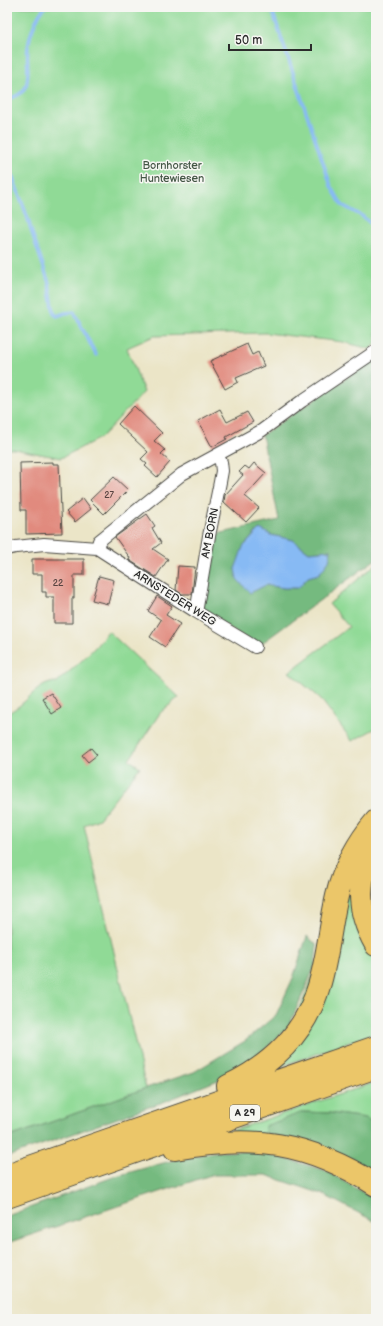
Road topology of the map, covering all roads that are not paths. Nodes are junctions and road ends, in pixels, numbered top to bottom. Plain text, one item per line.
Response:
1 (376, 351) edge
2 (217, 456) junction
3 (97, 548) junction
4 (7, 549) edge
5 (195, 611) junction
6 (255, 647) dead end
7 (376, 821) edge
8 (376, 843) edge
9 (376, 945) edge
10 (376, 1046) edge
11 (376, 1067) edge
12 (178, 1115) junction
13 (114, 1159) junction
14 (7, 1175) edge
15 (376, 1185) edge
16 (7, 1198) edge

1 - 2 street
2 - 3 street
2 - 5 street, AM BORN
3 - 4 street
3 - 5 street, ARNSTEDER WEG
5 - 6 street, ARNSTEDER WEG
7 - 12 highway
8 - 9 highway
10 - 12 highway, A 29
11 - 13 highway, A 29
12 - 14 highway, A 29
13 - 15 highway
13 - 16 highway, A 29

